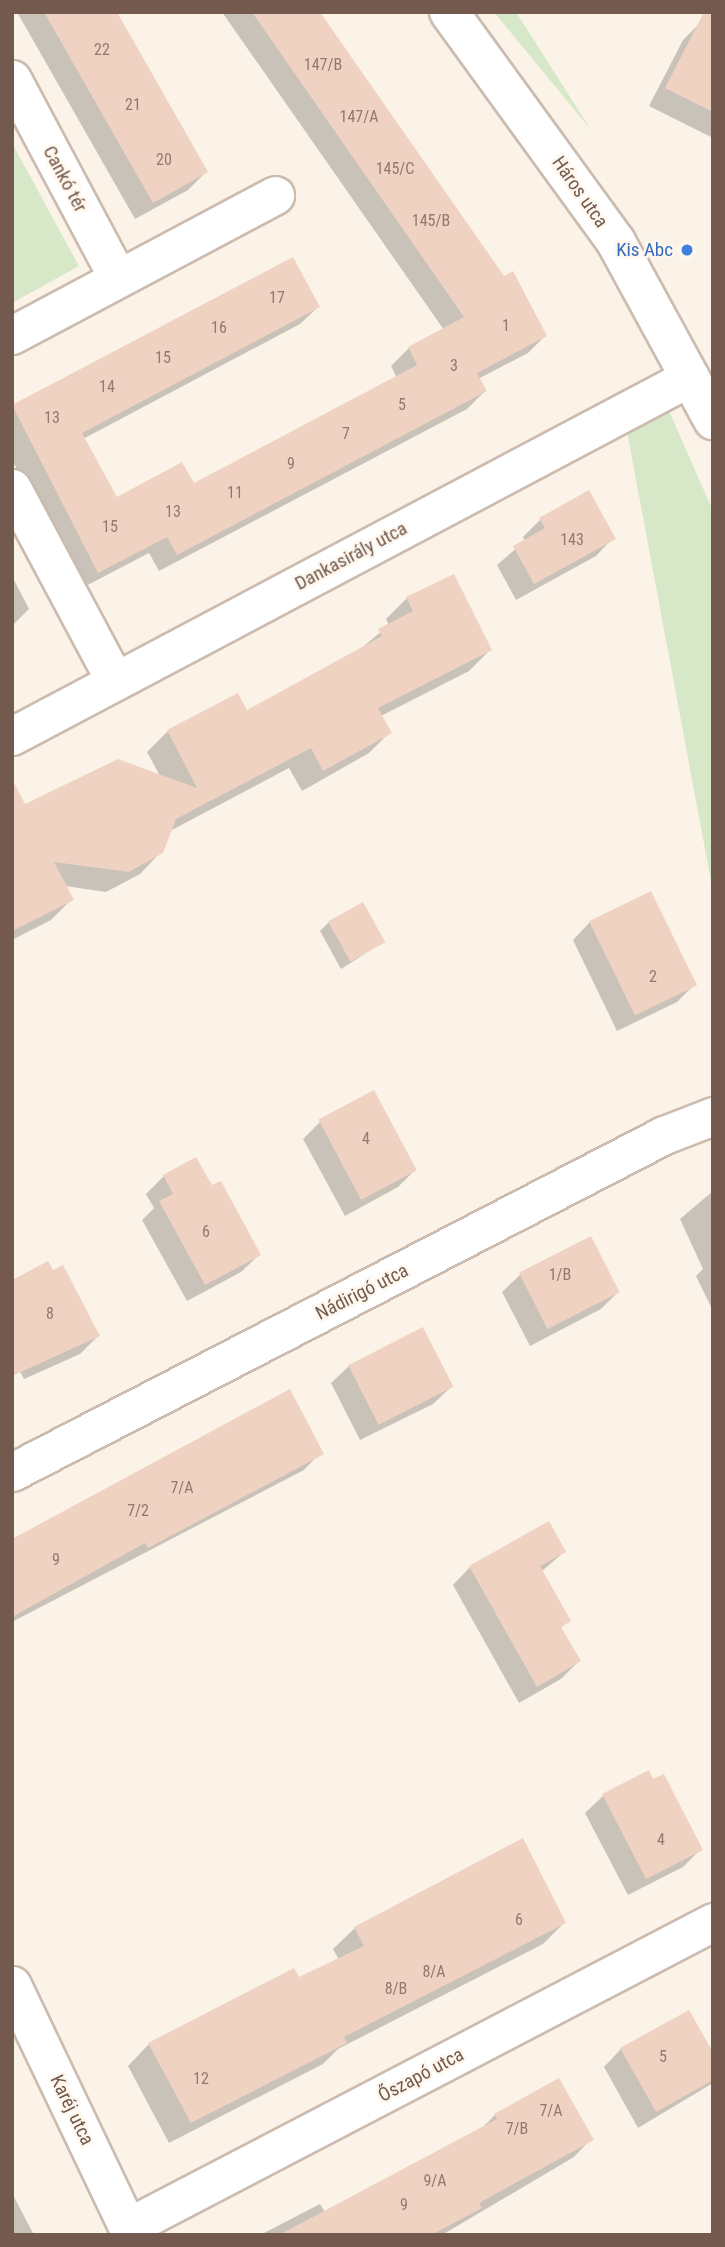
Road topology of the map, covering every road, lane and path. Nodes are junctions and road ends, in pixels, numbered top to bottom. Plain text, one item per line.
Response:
1 (449, 12) edge
2 (12, 79) edge
3 (275, 195) dead end
4 (118, 278) junction
5 (12, 335) edge
6 (690, 377) junction
7 (713, 420) edge
8 (12, 488) edge
9 (115, 681) junction
10 (12, 736) edge
11 (713, 1116) edge
12 (12, 1472) edge
13 (713, 1922) edge
14 (13, 1987) edge
15 (129, 2231) edge

1 - 6 street, Háros utca
2 - 4 street, Cankó tér
3 - 4 street
4 - 5 street
6 - 7 street, Háros utca
6 - 9 street, Dankasirály utca
8 - 9 street
9 - 10 street, Dankasirály utca
11 - 12 street, Nádirigó utca
13 - 15 street, Őszapó utca
14 - 15 street, Karéj utca

